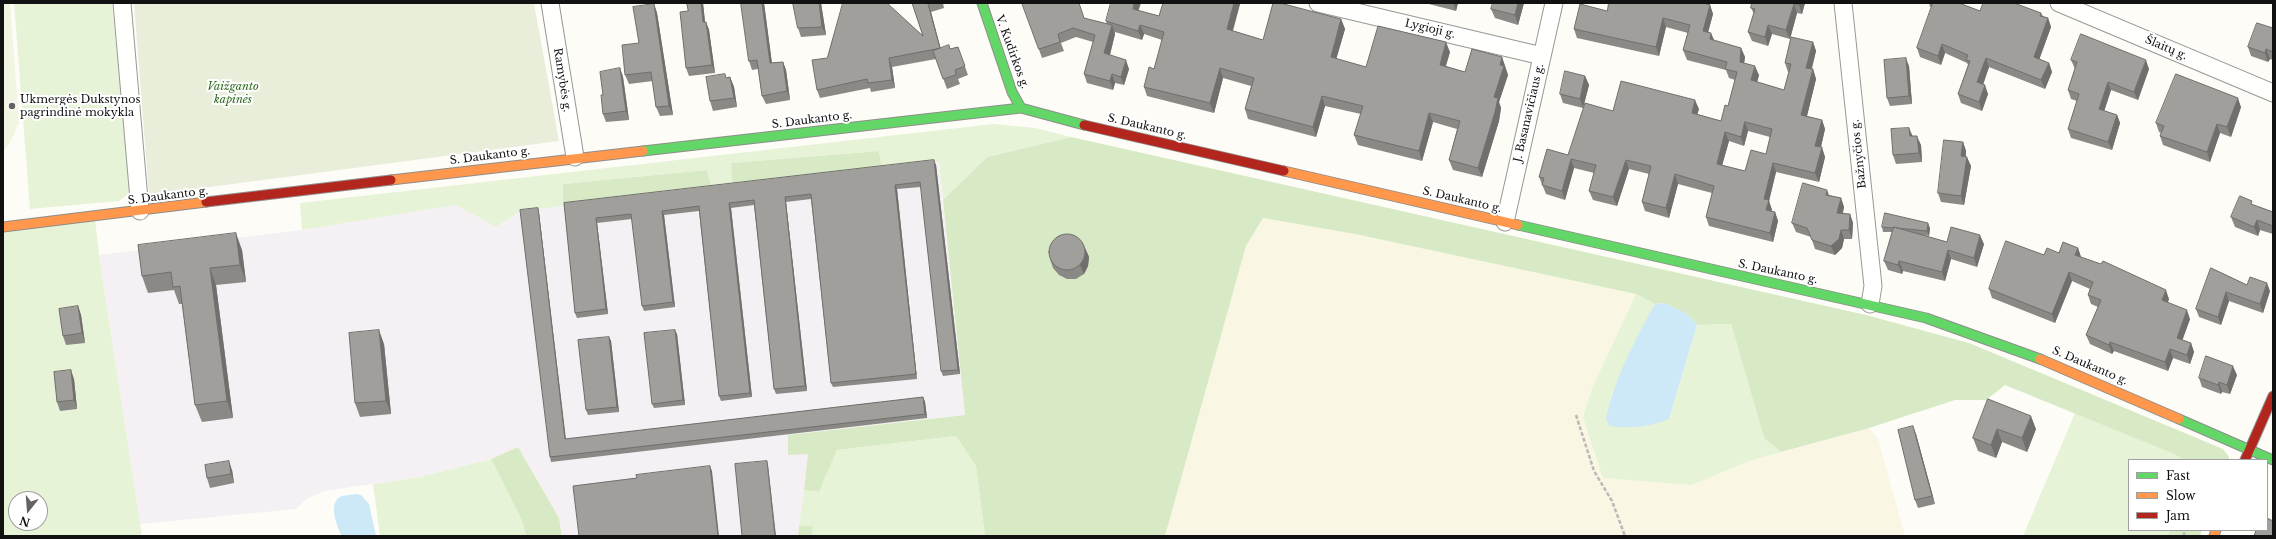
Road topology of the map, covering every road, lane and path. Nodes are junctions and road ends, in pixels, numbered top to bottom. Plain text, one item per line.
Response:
1 (122, 3) edge
2 (550, 3) edge
3 (982, 3) edge
4 (1318, 3) edge
5 (1554, 3) edge
6 (1843, 3) edge
7 (2059, 3) edge
8 (1542, 56) junction
9 (2273, 94) edge
10 (1021, 108) junction
11 (575, 158) junction
12 (140, 211) junction
13 (1505, 222) junction
14 (3, 228) edge
15 (1870, 304) junction
16 (2273, 396) edge
17 (1576, 415) dead end
18 (2250, 450) junction
19 (2246, 459) edge
20 (2273, 460) edge
21 (1626, 536) edge

1 - 12 street
2 - 11 street, Ramybės g.
3 - 10 street, V. Kudirkos g.
4 - 8 street, Lygioji g.
5 - 8 street, J. Basanavičiaus g.
6 - 15 street, Bažnyčios g.
7 - 9 street, Šlaitų g.
8 - 13 street, J. Basanavičiaus g.
10 - 11 street, S. Daukanto g.
10 - 13 street, S. Daukanto g.
11 - 12 street, S. Daukanto g.
12 - 14 street, S. Daukanto g.
13 - 15 street, S. Daukanto g.
15 - 18 street, S. Daukanto g.
16 - 18 street
17 - 21 path
18 - 19 street
18 - 20 street, S. Daukanto g.

